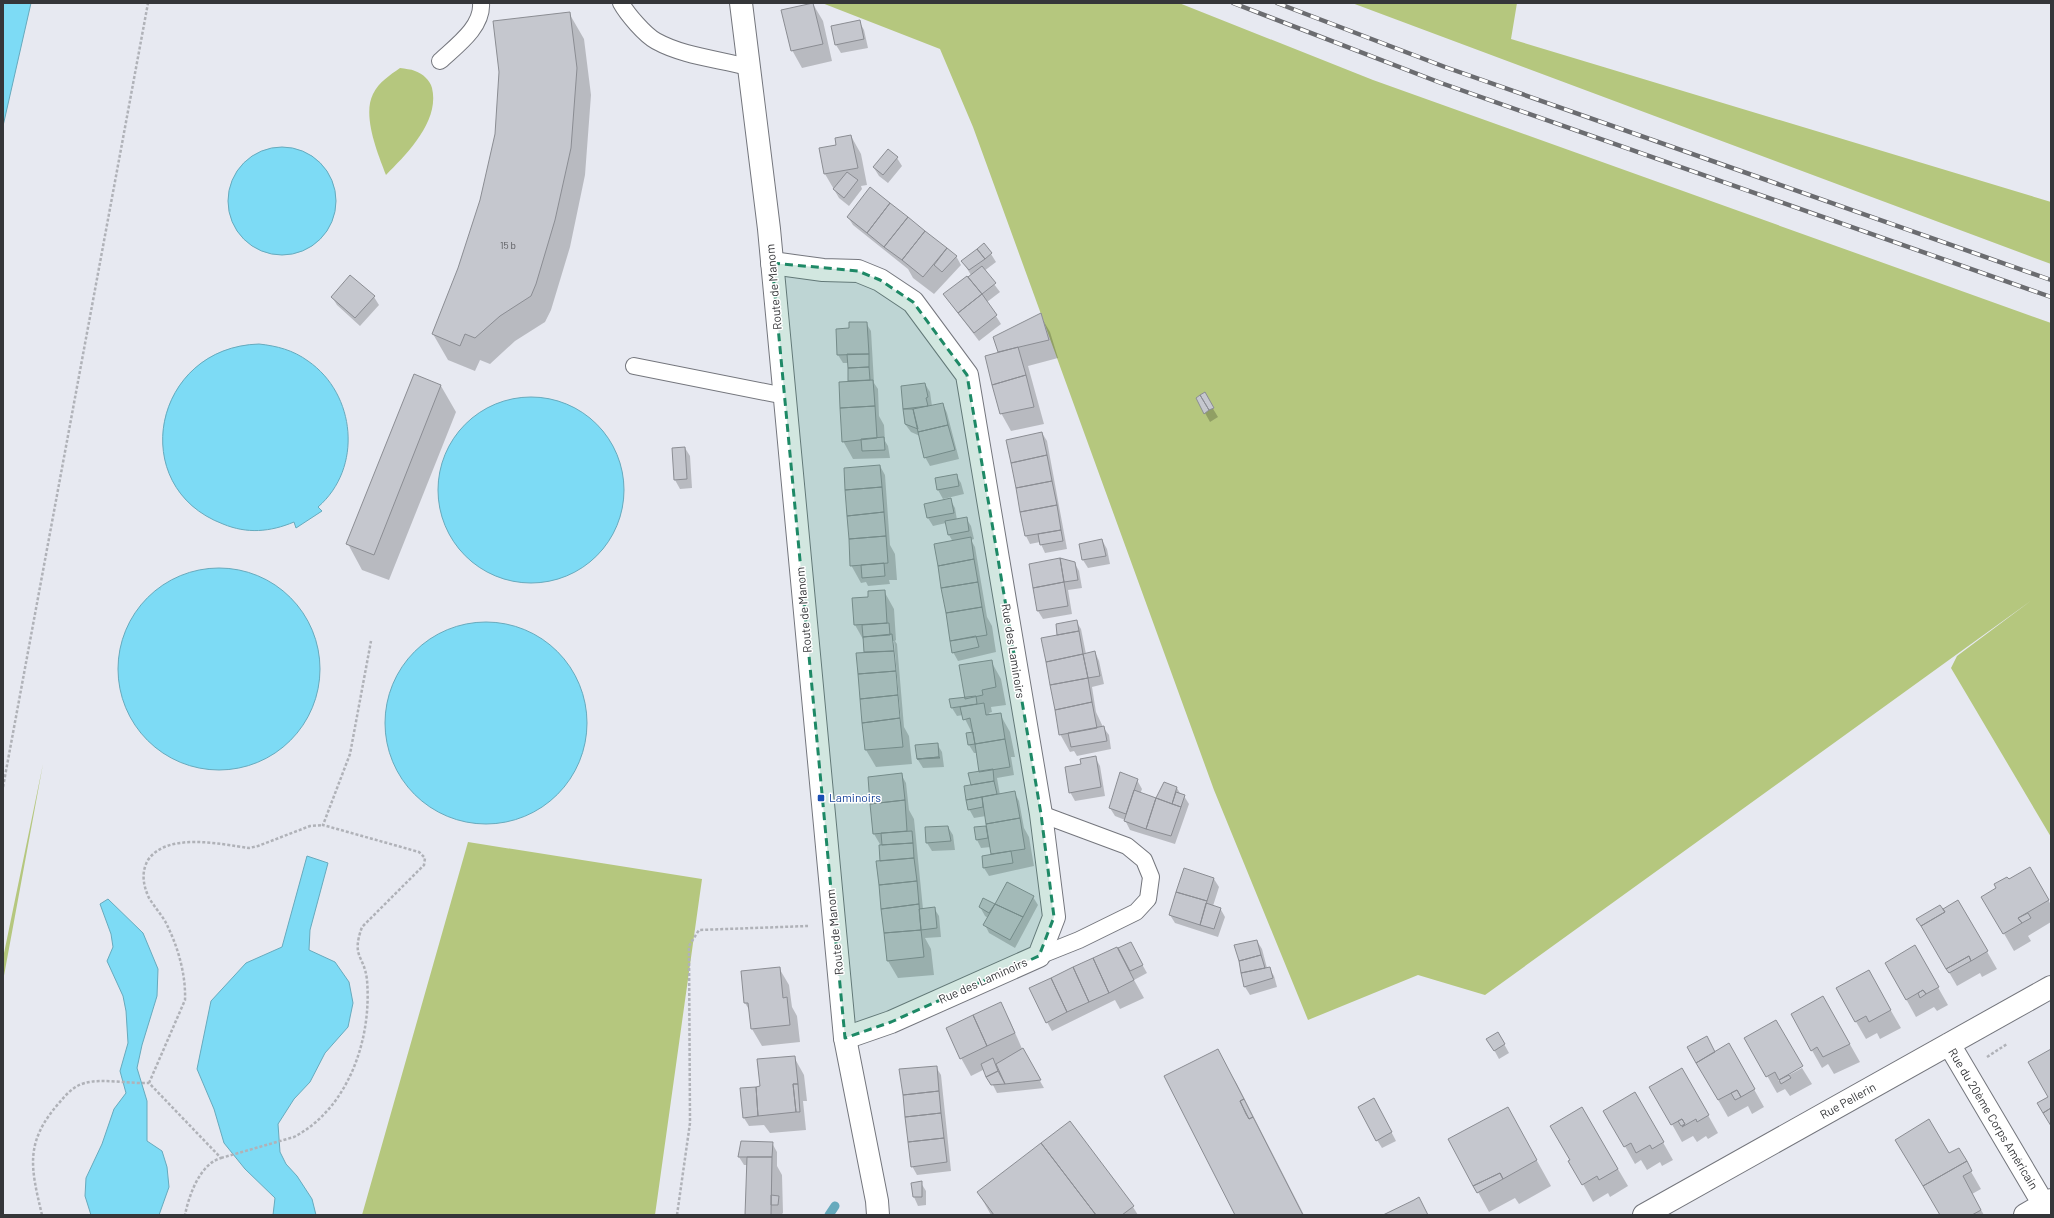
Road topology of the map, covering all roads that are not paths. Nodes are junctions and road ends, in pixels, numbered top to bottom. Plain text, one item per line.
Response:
1 (481, 3) edge
2 (621, 3) edge
3 (741, 3) edge
4 (440, 61) dead end
5 (748, 67) junction
6 (772, 263) junction
7 (634, 366) dead end
8 (785, 396) junction
9 (1040, 814) junction
10 (1039, 956) junction
11 (2051, 987) edge
12 (845, 1038) junction
13 (1949, 1044) junction
14 (2048, 1206) edge
15 (878, 1215) edge
16 (1644, 1215) edge
17 (2025, 1215) edge

1 - 4 lane
2 - 5 lane
3 - 5 street, Route de Manom
5 - 6 street, Route de Manom
6 - 8 street, Route de Manom
6 - 9 street, Rue des Laminoirs
7 - 8 lane
8 - 12 street, Route de Manom
9 - 10 street, Rue des Laminoirs
9 - 10 lane
10 - 12 street, Rue des Laminoirs
11 - 13 street, Rue Pellerin
12 - 15 street, Route de Manom
13 - 14 street, Rue du 20ème Corps Américain
13 - 16 street, Rue Pellerin
14 - 17 street

